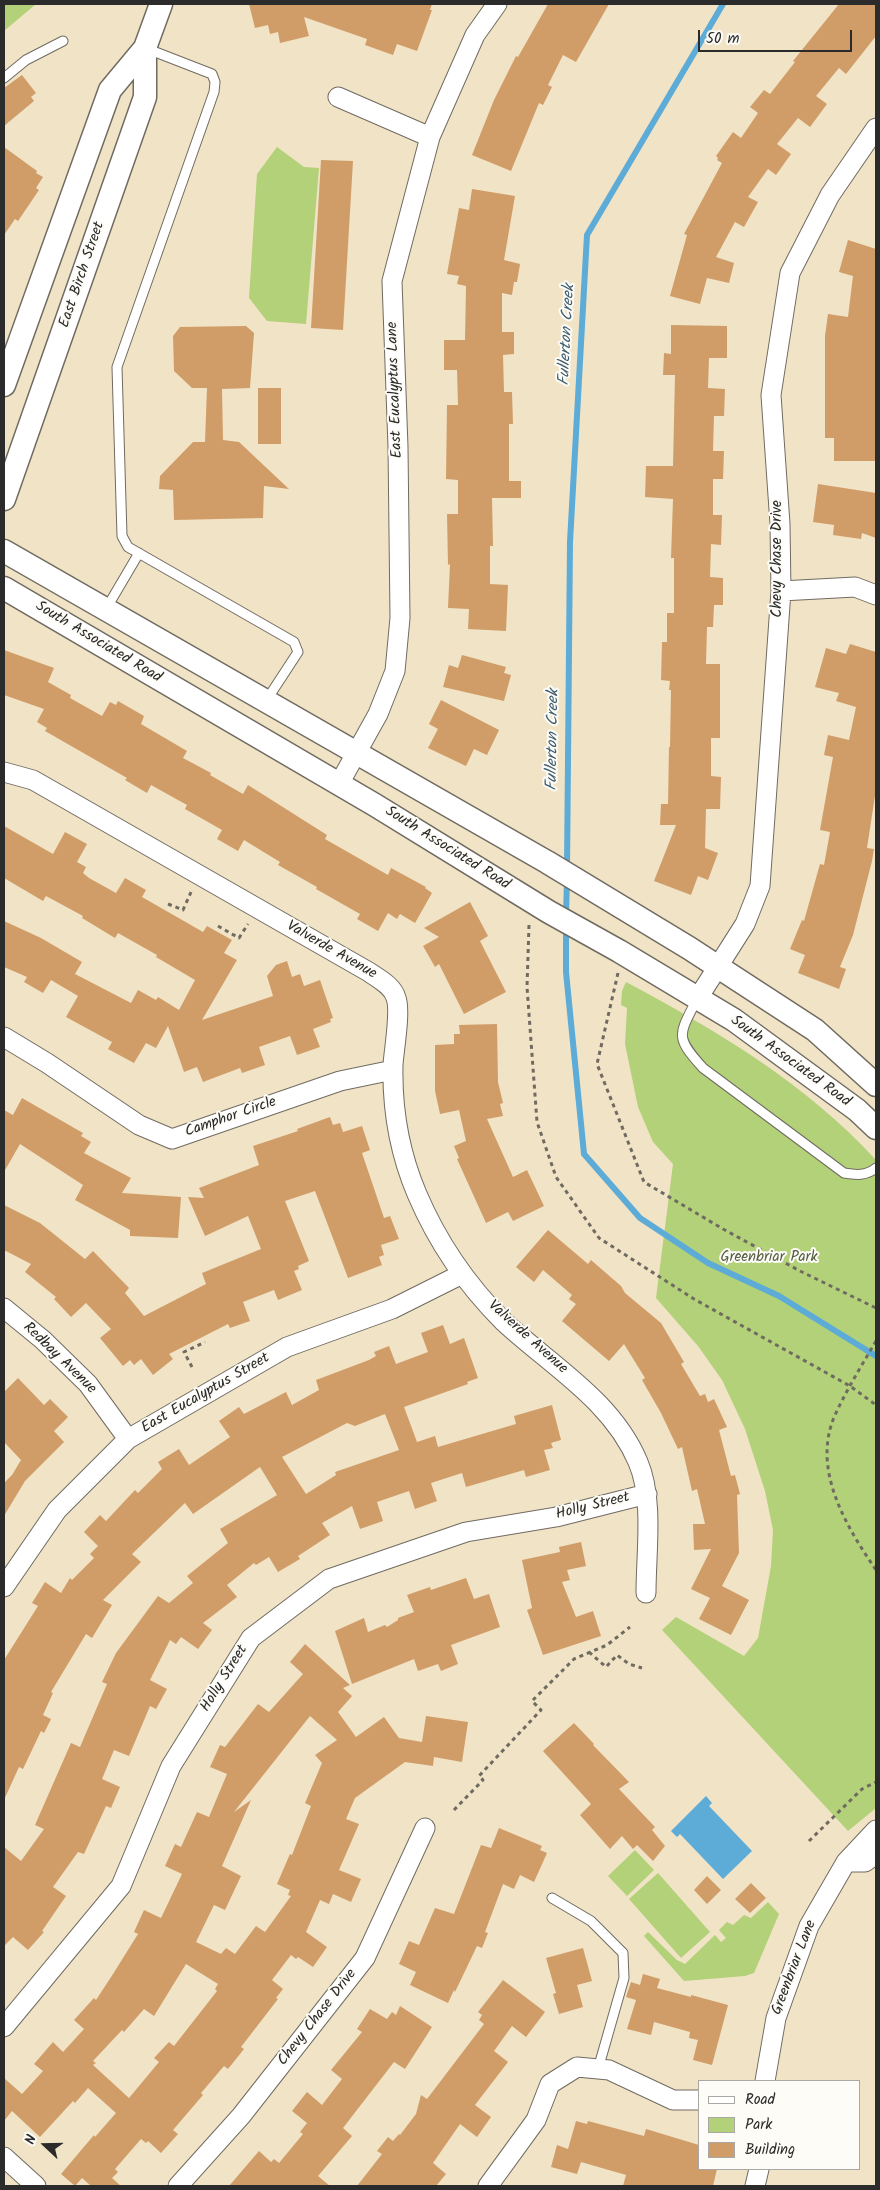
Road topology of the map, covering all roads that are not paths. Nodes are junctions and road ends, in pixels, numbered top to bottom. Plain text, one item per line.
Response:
1 (162, 4) edge
2 (497, 4) edge
3 (63, 41) dead end
4 (145, 48) junction
5 (4, 78) edge
6 (338, 97) dead end
7 (876, 128) edge
8 (430, 137) junction
9 (4, 385) edge
10 (4, 499) edge
11 (4, 551) edge
12 (138, 553) junction
13 (4, 588) edge
14 (781, 591) junction
15 (876, 596) edge
16 (106, 609) junction
17 (266, 701) junction
18 (356, 753) junction
19 (4, 772) edge
20 (339, 784) junction
21 (719, 968) junction
22 (698, 998) junction
23 (4, 1037) edge
24 (393, 1070) junction
25 (876, 1085) edge
26 (876, 1128) edge
27 (876, 1168) edge
28 (462, 1274) junction
29 (4, 1308) edge
30 (128, 1439) junction
31 (647, 1494) junction
32 (4, 1586) edge
33 (646, 1592) dead end
34 (424, 1828) dead end
35 (876, 1830) edge
36 (876, 1854) edge
37 (846, 1862) junction
38 (552, 1898) dead end
39 (4, 2027) edge
40 (598, 2069) junction
41 (765, 2080) edge
42 (698, 2100) edge
43 (4, 2157) edge
44 (759, 2170) edge
45 (36, 2186) edge
46 (178, 2186) edge
47 (488, 2186) edge
48 (755, 2186) edge

1 - 4 street, East Birch Street
2 - 8 street, East Eucalyptus Lane
3 - 5 lane
4 - 9 street, East Birch Street
4 - 10 street, East Birch Street
4 - 12 lane
6 - 8 street
7 - 14 street, Chevy Chase Drive
8 - 18 street, East Eucalyptus Lane
11 - 16 street
12 - 16 lane
12 - 17 lane
13 - 20 street, South Associated Road
14 - 15 street
14 - 21 street, Chevy Chase Drive
16 - 17 street
17 - 18 street
18 - 20 street, East Eucalyptus Lane
18 - 21 street
19 - 24 street, Valverde Avenue
20 - 22 street, South Associated Road
21 - 22 street, Chevy Chase Drive
21 - 25 street
22 - 26 street, South Associated Road
22 - 27 lane
23 - 24 street, Camphor Circle
24 - 28 street, Valverde Avenue
28 - 30 street, East Eucalyptus Street
28 - 31 street, Valverde Avenue
29 - 30 street, Redbay Avenue
30 - 32 street, East Eucalyptus Street
31 - 33 street, Valverde Avenue
31 - 39 street, Holly Street
34 - 46 street, Chevy Chase Drive
35 - 37 street, Greenbriar Lane
36 - 37 street
37 - 41 street, Greenbriar Lane
38 - 40 lane
40 - 42 street
40 - 47 street
43 - 45 street
44 - 48 street

